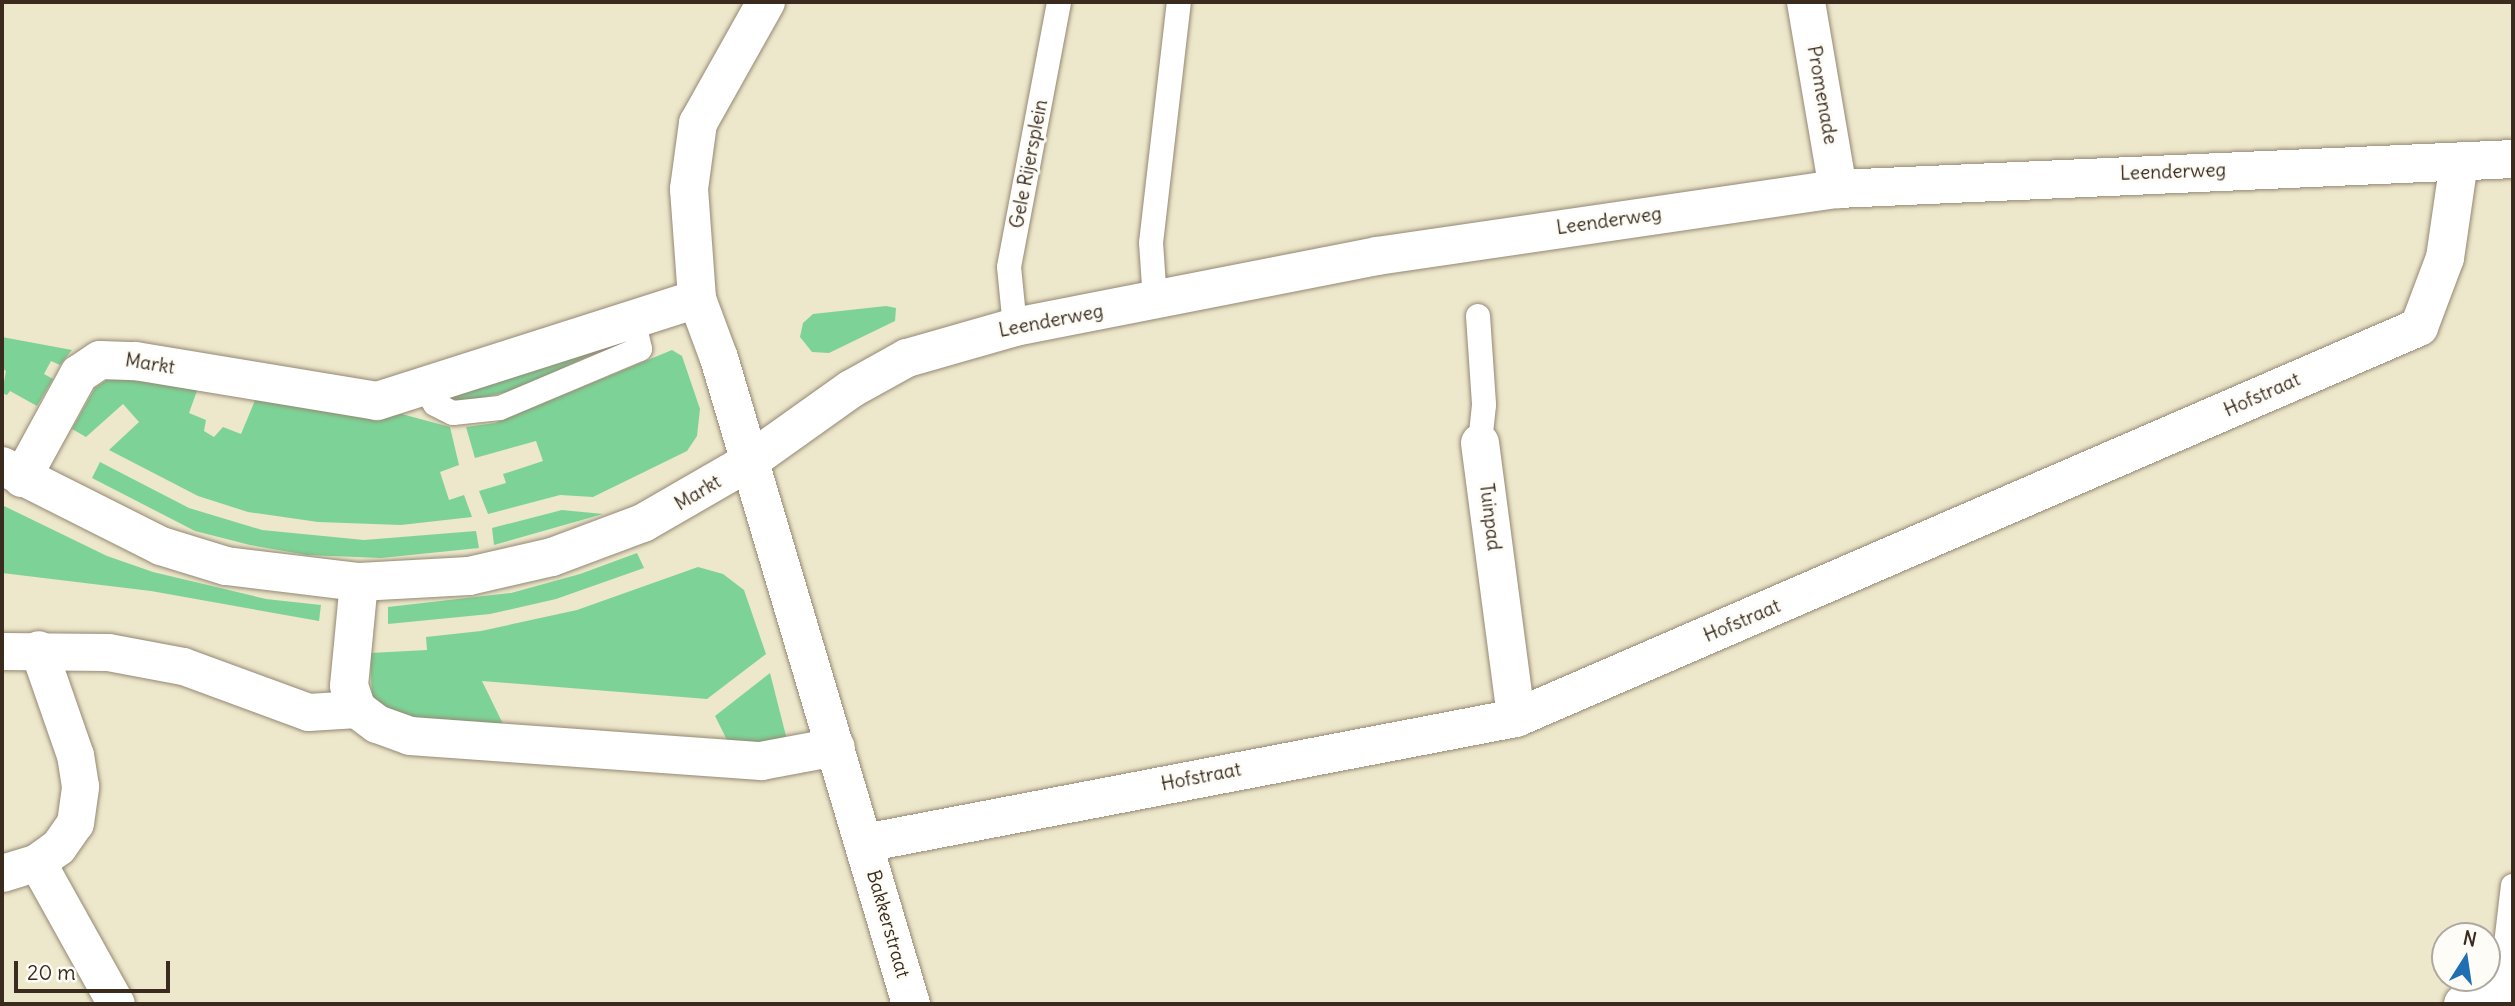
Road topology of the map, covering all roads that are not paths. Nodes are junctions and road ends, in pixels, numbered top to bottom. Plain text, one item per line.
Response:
1 (766, 2) edge
2 (1059, 2) edge
3 (1179, 2) edge
4 (1806, 2) edge
5 (2513, 159) edge
6 (2459, 162) junction
7 (1838, 189) junction
8 (697, 299) junction
9 (1155, 301) junction
10 (1478, 316) dead end
11 (1015, 327) junction
12 (1480, 443) joint
13 (747, 463) junction
14 (12, 472) edge
15 (359, 582) junction
16 (38, 649) junction
17 (2, 651) edge
18 (357, 709) junction
19 (1516, 718) junction
20 (836, 747) junction
21 (865, 843) junction
22 (37, 862) junction
23 (2, 873) edge
24 (2513, 886) edge
25 (2507, 987) edge
26 (116, 1004) edge
27 (911, 1004) edge
28 (2463, 1004) edge

1 - 8 street
2 - 11 lane, Gele Rijersplein
3 - 9 lane
4 - 7 street, Promenade
5 - 6 street, Leenderweg
6 - 7 street, Leenderweg
6 - 19 street, Hofstraat
7 - 9 street, Leenderweg
8 - 13 street
8 - 14 street, Markt
9 - 11 street, Leenderweg
10 - 12 lane, Tuinpad
11 - 13 street, Leenderweg
12 - 19 street, Tuinpad
13 - 15 street, Markt
13 - 20 street
14 - 15 street, Markt
15 - 18 street
16 - 17 street
16 - 18 street
16 - 22 street
18 - 20 street
19 - 21 street, Hofstraat
20 - 21 street
21 - 27 street, Bakkerstraat
22 - 23 street
22 - 26 street
24 - 25 lane
25 - 28 street

